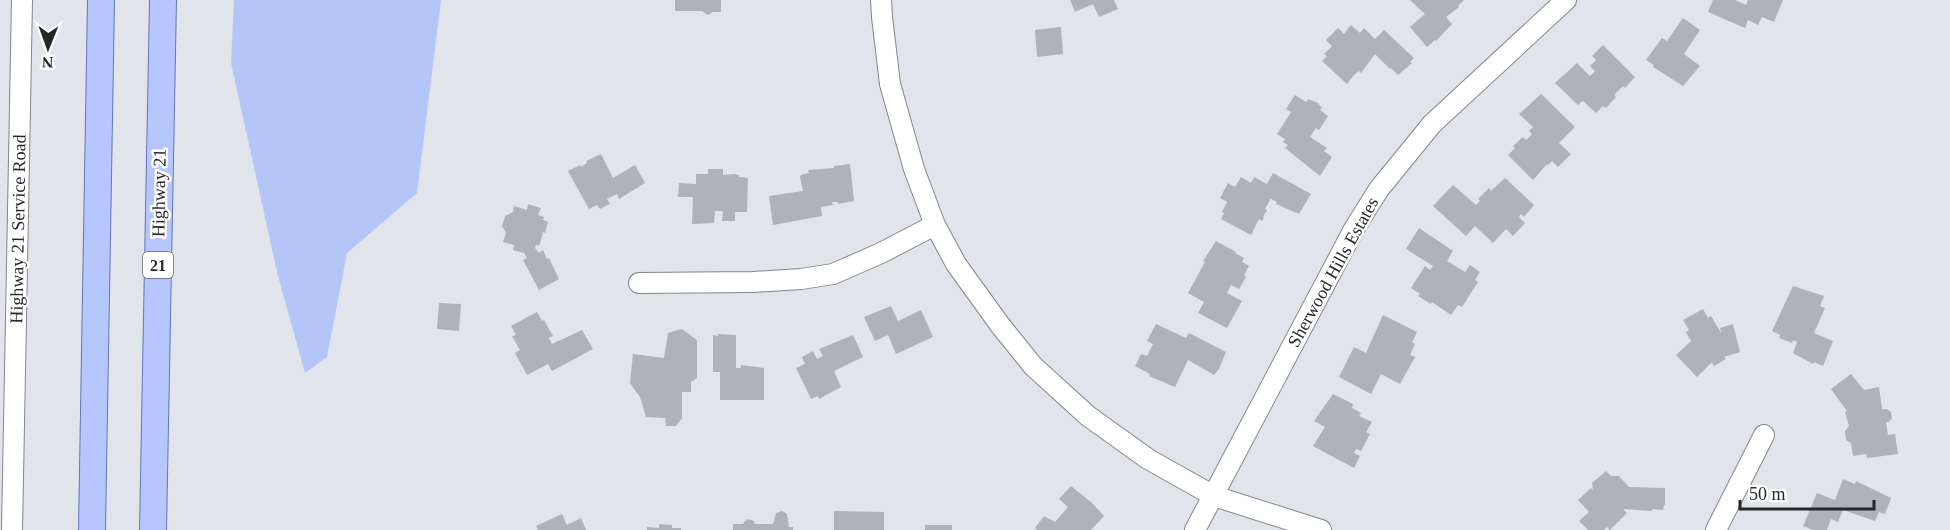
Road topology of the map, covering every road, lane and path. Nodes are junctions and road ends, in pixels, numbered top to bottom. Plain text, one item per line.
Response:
1 (22, 0) edge
2 (101, 0) edge
3 (163, 0) edge
4 (881, 0) edge
5 (1566, 0) edge
6 (935, 225) junction
7 (639, 283) dead end
8 (1764, 435) dead end
9 (1214, 496) junction
10 (12, 530) edge
11 (92, 530) edge
12 (153, 530) edge
13 (1195, 530) edge
14 (1321, 530) edge
15 (1716, 530) edge

1 - 10 street, Highway 21 Service Road
2 - 11 main road
3 - 12 main road, Highway 21 / 21
4 - 6 street
5 - 9 street, Sherwood Hills Estates
6 - 7 street
6 - 9 street
8 - 15 street
9 - 13 street, Sherwood Hills Estates
9 - 14 street

